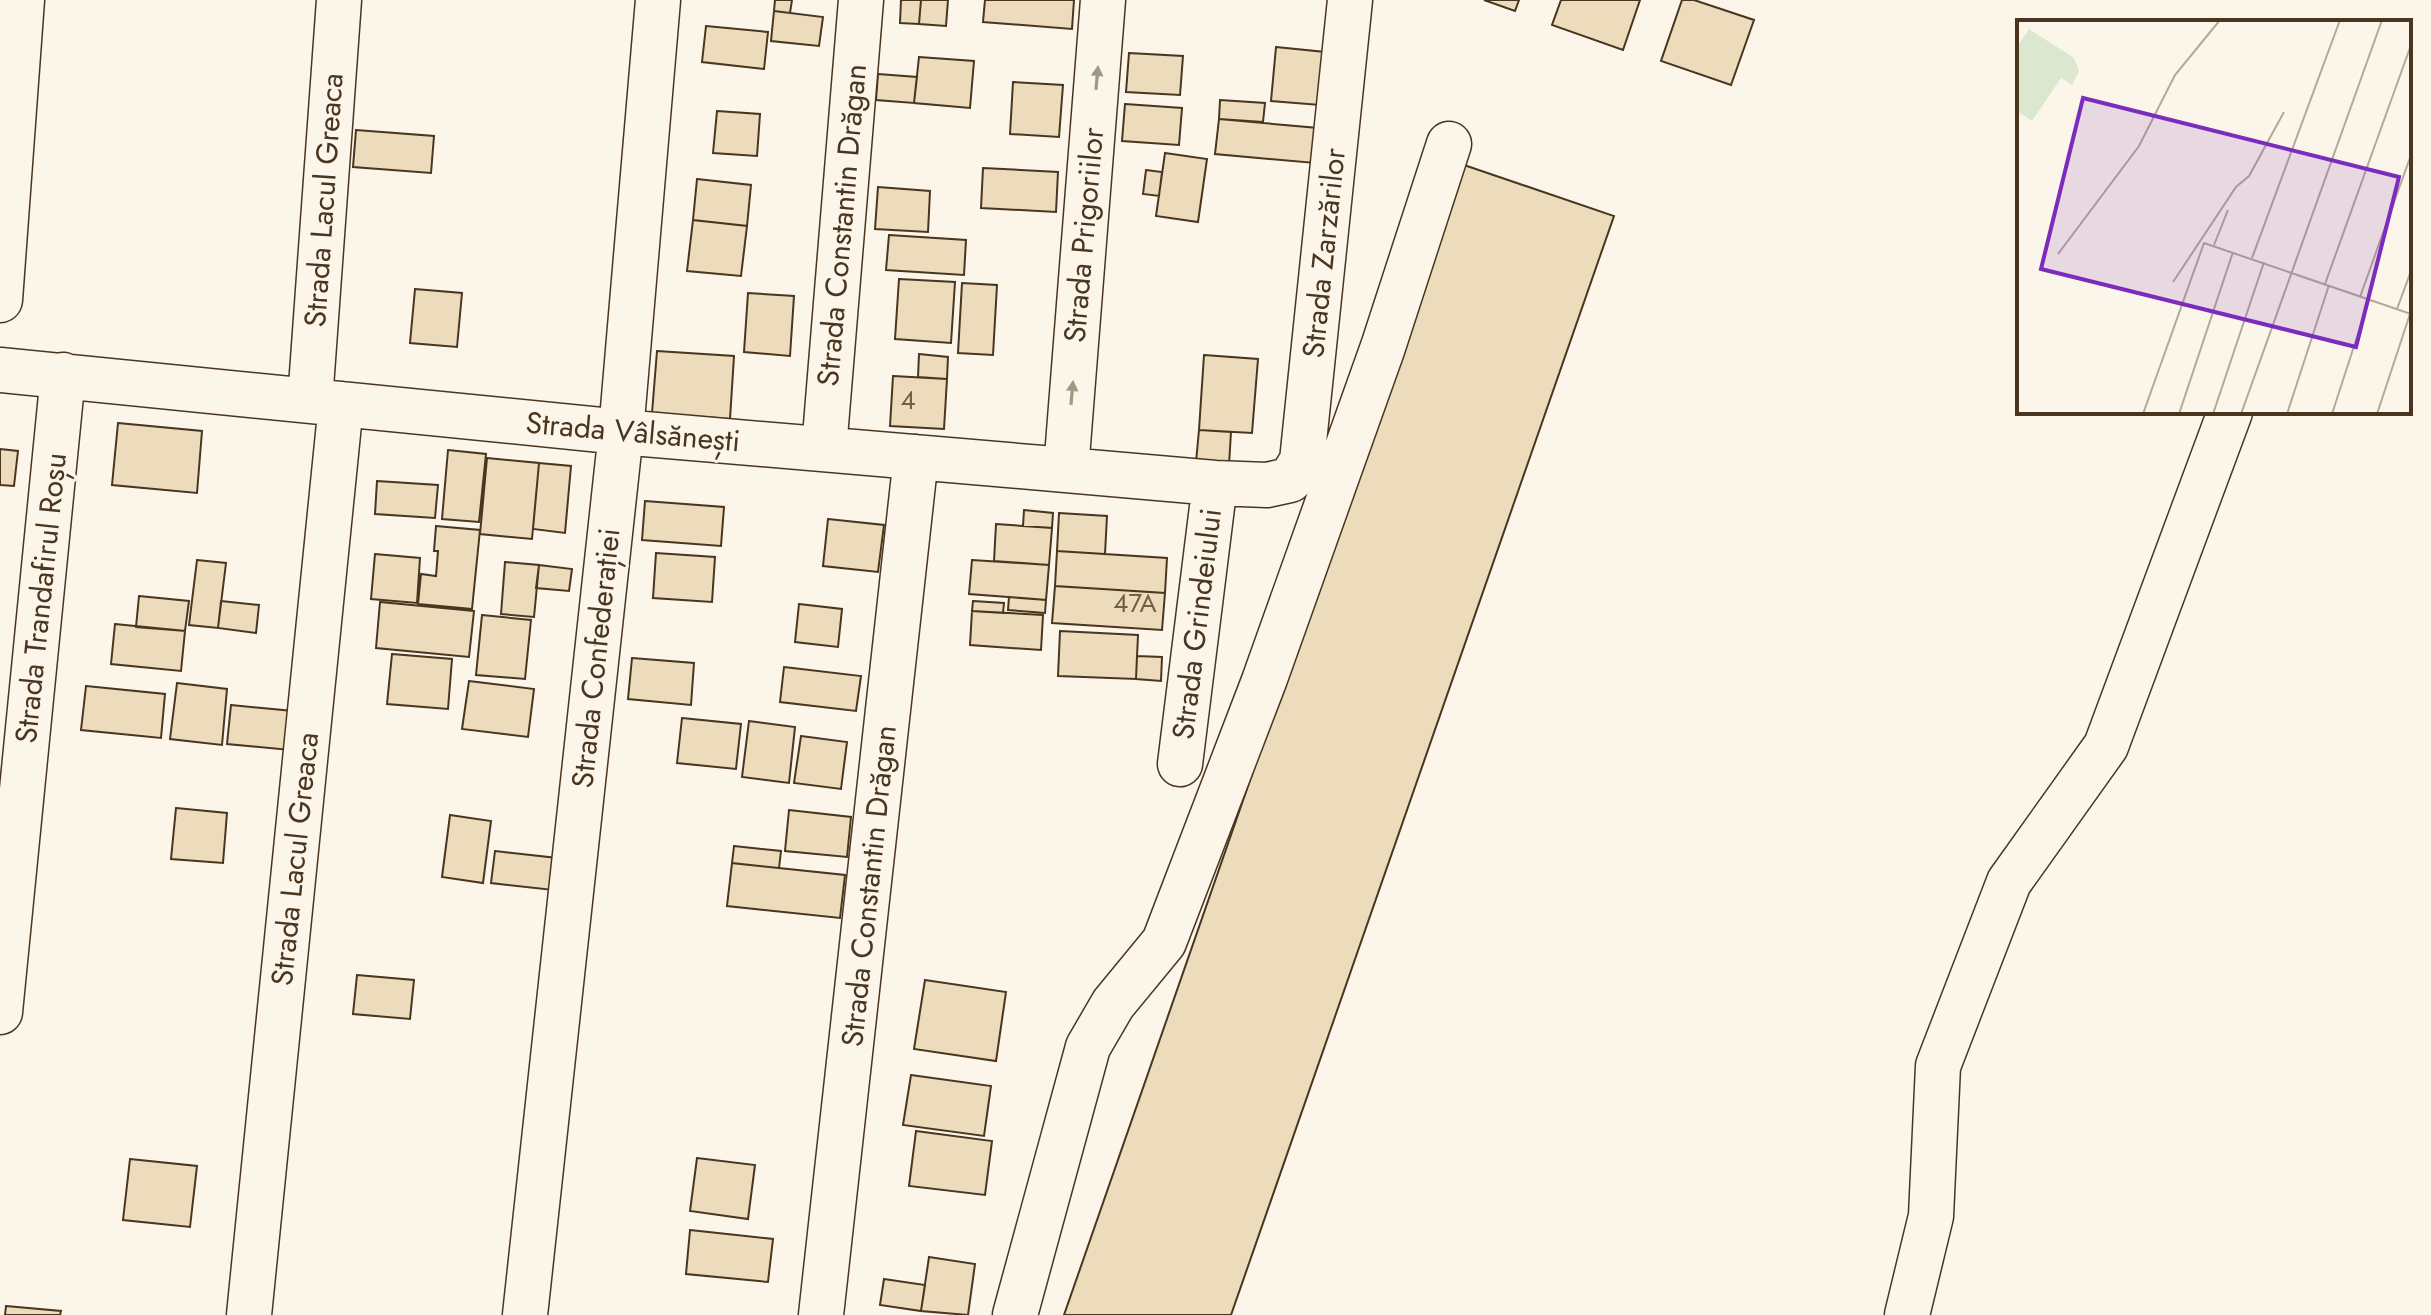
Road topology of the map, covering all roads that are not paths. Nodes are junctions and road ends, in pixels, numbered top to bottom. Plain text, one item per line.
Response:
1 (22, 0) edge
2 (339, 0) edge
3 (658, 0) edge
4 (861, 0) edge
5 (1103, 0) edge
6 (1350, 0) edge
7 (1449, 144) dead end
8 (0, 300) edge
9 (0, 370) edge
10 (63, 375) junction
11 (325, 402) junction
12 (2229, 414) edge
13 (621, 432) junction
14 (824, 449) junction
15 (916, 457) junction
16 (1066, 470) junction
17 (1278, 482) junction
18 (1215, 483) junction
19 (1324, 508) junction
20 (1180, 764) dead end
21 (0, 1012) edge
22 (249, 1315) edge
23 (525, 1315) edge
24 (821, 1315) edge
25 (1015, 1315) edge
26 (1907, 1315) edge

1 - 8 street
2 - 11 street, Strada Lacul Greaca
3 - 13 street, Strada Confederației
4 - 14 street, Strada Constantin Drăgan
16 -> 5 street, Strada Prigoriilor
6 - 17 street, Strada Zarzărilor
7 - 19 street
9 - 10 street, Strada Vâlsănești
10 - 11 street, Strada Vâlsănești
10 - 21 street, Strada Trandafirul Roșu
11 - 13 street, Strada Vâlsănești
11 - 22 street, Strada Lacul Greaca
12 - 26 street
13 - 14 street, Strada Vâlsănești
13 - 23 street, Strada Confederației
14 - 15 street, Strada Vâlsănești
15 - 16 street, Strada Vâlsănești
15 - 24 street, Strada Constantin Drăgan
16 - 18 street, Strada Vâlsănești
17 - 18 street, Strada Vâlsănești
17 - 19 street
18 - 20 street, Strada Grindeiului
19 - 25 street

